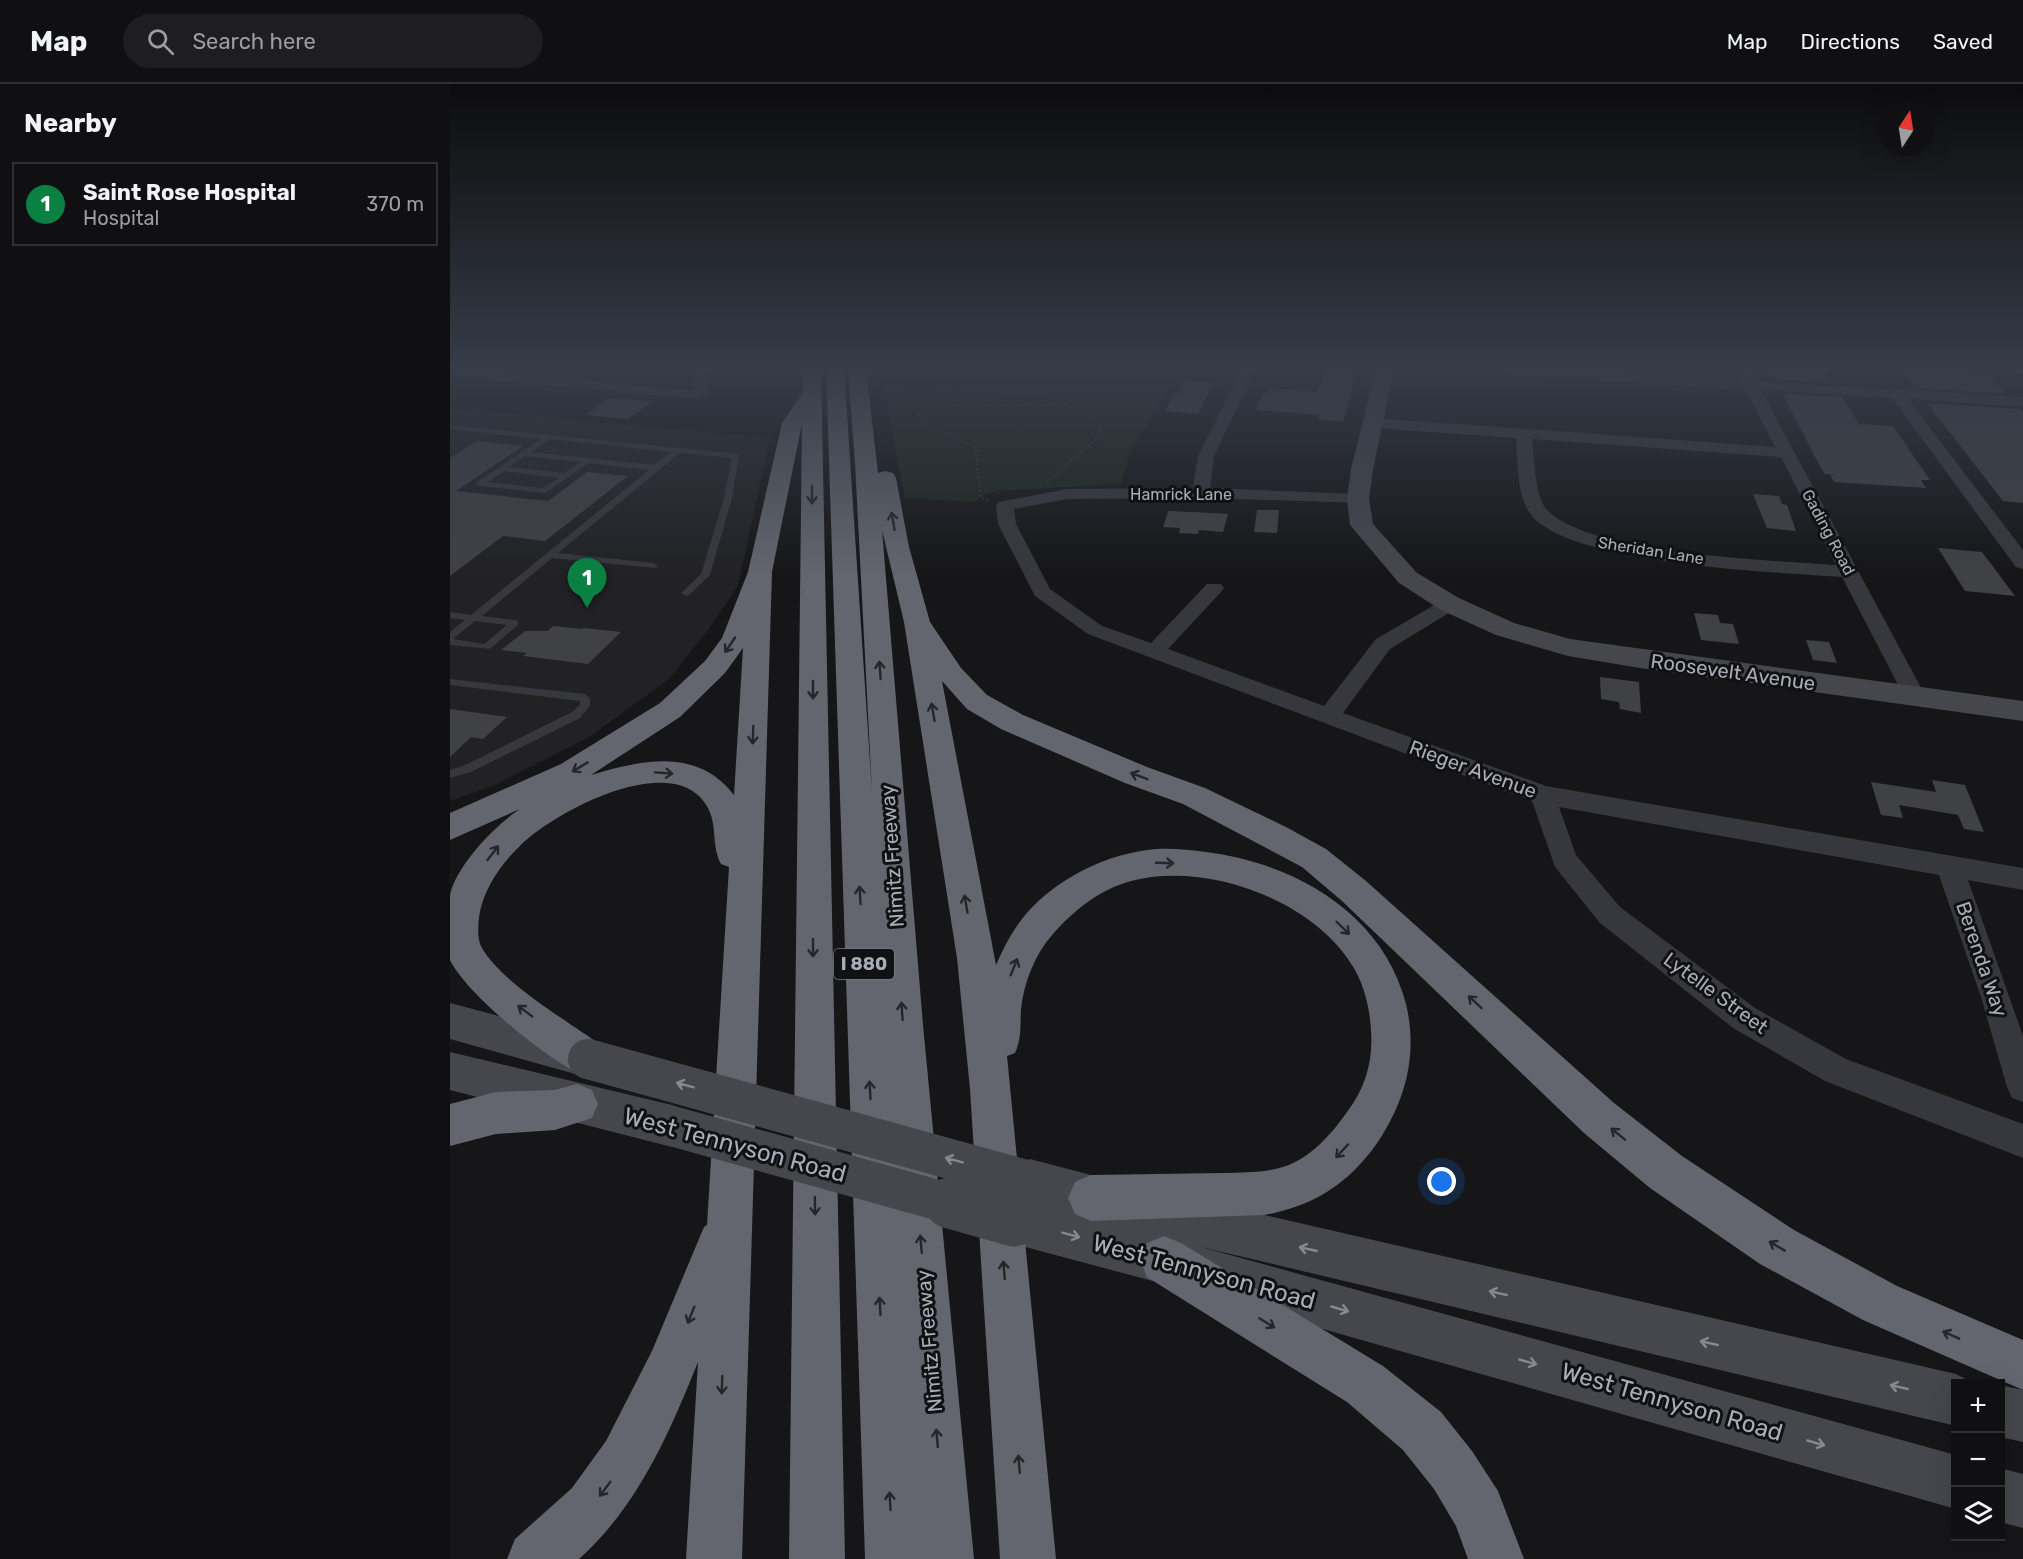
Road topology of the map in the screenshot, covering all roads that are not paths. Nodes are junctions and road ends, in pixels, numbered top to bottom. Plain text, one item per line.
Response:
1 (547, 438) edge
2 (567, 438) edge
3 (789, 438) edge
4 (820, 438) edge
5 (824, 438) edge
6 (864, 438) edge
7 (1215, 438) edge
8 (1370, 438) edge
9 (1524, 438) edge
10 (1566, 438) edge
11 (1780, 438) edge
12 (1929, 438) edge
13 (678, 450) junction
14 (1788, 453) junction
15 (525, 454) junction
16 (587, 460) junction
17 (866, 463) junction
18 (656, 468) junction
19 (502, 469) junction
20 (566, 476) junction
21 (1201, 493) junction
22 (1358, 500) junction
23 (1014, 504) joint
24 (551, 555) junction
25 (2023, 563) edge
26 (653, 566) dead end
27 (760, 572) junction
28 (1850, 572) junction
29 (1214, 588) dead end
30 (686, 593) dead end
31 (1450, 604) junction
32 (450, 615) edge
33 (474, 618) junction
34 (917, 622) junction
35 (450, 637) edge
36 (450, 642) edge
37 (1155, 651) junction
38 (450, 682) edge
39 (1915, 697) junction
40 (2023, 711) edge
41 (1328, 716) junction
42 (450, 774) edge
43 (1543, 795) junction
44 (450, 827) edge
45 (1950, 867) junction
46 (2023, 879) edge
47 (744, 948) junction
48 (450, 1021) edge
49 (588, 1059) junction
50 (450, 1071) edge
51 (2023, 1087) edge
52 (576, 1104) junction
53 (450, 1125) edge
54 (2023, 1141) edge
55 (1014, 1191) junction
56 (1090, 1198) junction
57 (729, 1222) junction
58 (1164, 1260) junction
59 (2023, 1365) edge
60 (1951, 1399) edge
61 (2005, 1412) edge
62 (2023, 1416) edge
63 (1951, 1481) edge
64 (2005, 1496) edge
65 (2023, 1501) edge
66 (1028, 1547) edge
67 (535, 1559) edge
68 (714, 1559) edge
69 (817, 1559) edge
70 (892, 1559) edge
71 (946, 1559) edge
72 (1496, 1559) edge

1 - 15 lane
2 - 13 lane
3 - 27 highway
4 -> 69 highway, I 880
70 -> 5 highway, I 880
6 - 17 highway, Nimitz Freeway / I 880
7 - 21 street
8 - 22 main road
9 - 28 street, Sheridan Lane
10 - 14 street
11 - 14 street, Gading Road
12 - 25 street
13 - 18 lane
13 - 30 lane
14 - 28 street, Gading Road
15 - 16 lane
15 - 19 lane
16 - 18 lane
16 - 20 lane
34 -> 17 highway
71 -> 17 highway, Nimitz Freeway / I 880
18 - 24 lane
19 - 20 lane
19 - 20 lane
21 - 22 street, Hamrick Lane
21 - 23 street, Hamrick Lane
22 - 31 main road, Roosevelt Avenue
23 - 37 street, Rieger Avenue
24 - 26 lane
24 - 33 lane
27 -> 44 highway
27 -> 47 highway
28 - 39 street, Gading Road
29 - 37 street
31 - 39 main road, Roosevelt Avenue
31 - 41 street
32 - 33 lane
33 - 35 lane
33 - 36 lane
55 -> 34 highway
59 -> 34 highway
37 - 41 street, Rieger Avenue
38 - 42 lane
39 - 40 main road, Roosevelt Avenue
41 - 43 street, Rieger Avenue
43 - 45 street, Rieger Avenue
43 - 54 street, Lytelle Street
45 - 46 street, Rieger Avenue
45 - 51 street, Berenda Way
49 -> 47 highway
47 - 57 highway
48 - 49 main road, West Tennyson Road
55 -> 49 main road, West Tennyson Road, bridge
50 - 52 main road, West Tennyson Road
52 - 53 highway
52 - 55 main road, West Tennyson Road, bridge
55 - 56 main road, West Tennyson Road
55 -> 56 highway
55 -> 58 main road, West Tennyson Road
66 -> 55 highway
60 -> 56 main road, West Tennyson Road
57 -> 67 highway
57 -> 68 highway
58 -> 63 main road, West Tennyson Road
58 -> 72 highway
61 - 62 main road
64 - 65 main road

